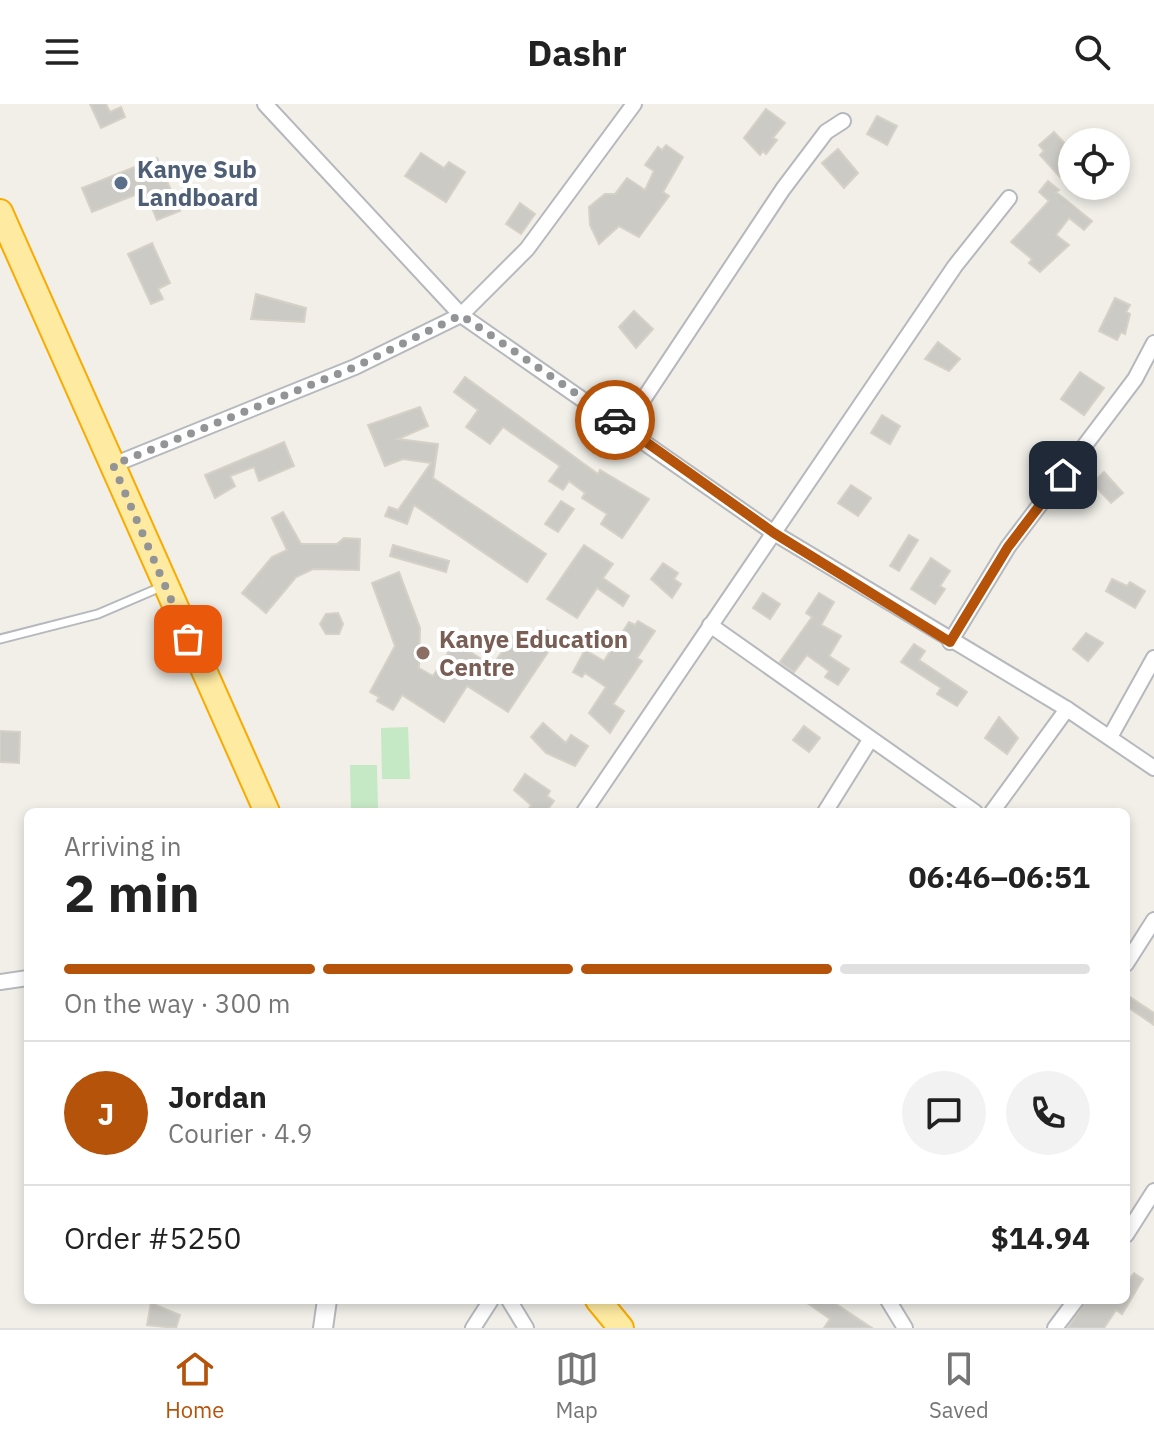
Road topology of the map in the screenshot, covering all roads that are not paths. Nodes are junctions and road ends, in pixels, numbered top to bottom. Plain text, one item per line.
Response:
1 (265, 104) edge
2 (634, 104) edge
3 (843, 121) dead end
4 (1009, 198) dead end
5 (0, 212) edge
6 (461, 315) junction
7 (1154, 343) edge
8 (625, 427) junction
9 (113, 465) junction
10 (774, 533) junction
11 (164, 586) junction
12 (710, 625) junction
13 (0, 639) edge
14 (950, 642) junction
15 (1154, 658) edge
16 (1067, 709) junction
17 (1110, 737) junction
18 (870, 740) junction
19 (237, 746) junction
20 (1154, 768) edge
21 (265, 808) edge
22 (278, 808) edge
23 (587, 808) edge
24 (828, 808) edge
25 (969, 808) edge
26 (995, 808) edge
27 (1154, 920) edge
28 (1130, 958) edge
29 (24, 979) edge
30 (0, 982) edge
31 (1154, 1191) edge
32 (1130, 1226) edge
33 (326, 1304) edge
34 (488, 1304) edge
35 (511, 1304) edge
36 (601, 1304) edge
37 (890, 1304) edge
38 (1073, 1304) edge
39 (323, 1328) edge
40 (473, 1328) edge
41 (526, 1328) edge
42 (621, 1328) edge
43 (905, 1328) edge
44 (1055, 1328) edge

1 - 6 street
2 - 6 street
3 - 8 street
4 - 10 street
5 - 9 highway
6 - 8 street
6 - 9 street
7 - 14 street
8 - 10 street
9 - 11 highway
10 - 12 street
10 - 14 street
11 - 13 lane
11 - 19 highway
12 - 18 street
12 - 23 street
14 - 16 street
15 - 17 street
16 - 17 street
16 - 26 street
17 - 20 street
18 - 24 street
18 - 25 street
19 - 21 highway
19 - 22 highway
27 - 28 street
29 - 30 street
31 - 32 street
33 - 39 street
34 - 40 street
35 - 41 street
36 - 42 highway
37 - 43 street
38 - 44 street

